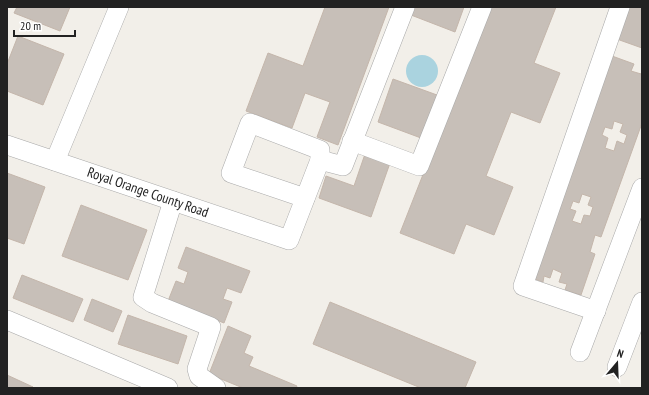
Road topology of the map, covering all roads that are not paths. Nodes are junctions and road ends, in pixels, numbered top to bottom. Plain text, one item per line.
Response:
1 (119, 7) edge
2 (405, 7) edge
3 (482, 7) edge
4 (620, 7) edge
5 (352, 141) junction
6 (7, 145) edge
7 (320, 160) junction
8 (55, 161) junction
9 (642, 188) edge
10 (305, 198) junction
11 (173, 201) junction
12 (642, 302) edge
13 (596, 311) junction
14 (7, 320) edge
15 (580, 352) dead end
16 (617, 367) dead end
17 (168, 388) edge
18 (216, 388) edge

1 - 8 street
2 - 5 street
3 - 5 street
4 - 13 street
5 - 7 street
6 - 8 street, Royal Orange County Road
7 - 10 street
7 - 10 street
8 - 11 street, Royal Orange County Road
9 - 13 street
10 - 11 street, Royal Orange County Road
11 - 18 street
12 - 16 street
13 - 15 street
14 - 17 street

